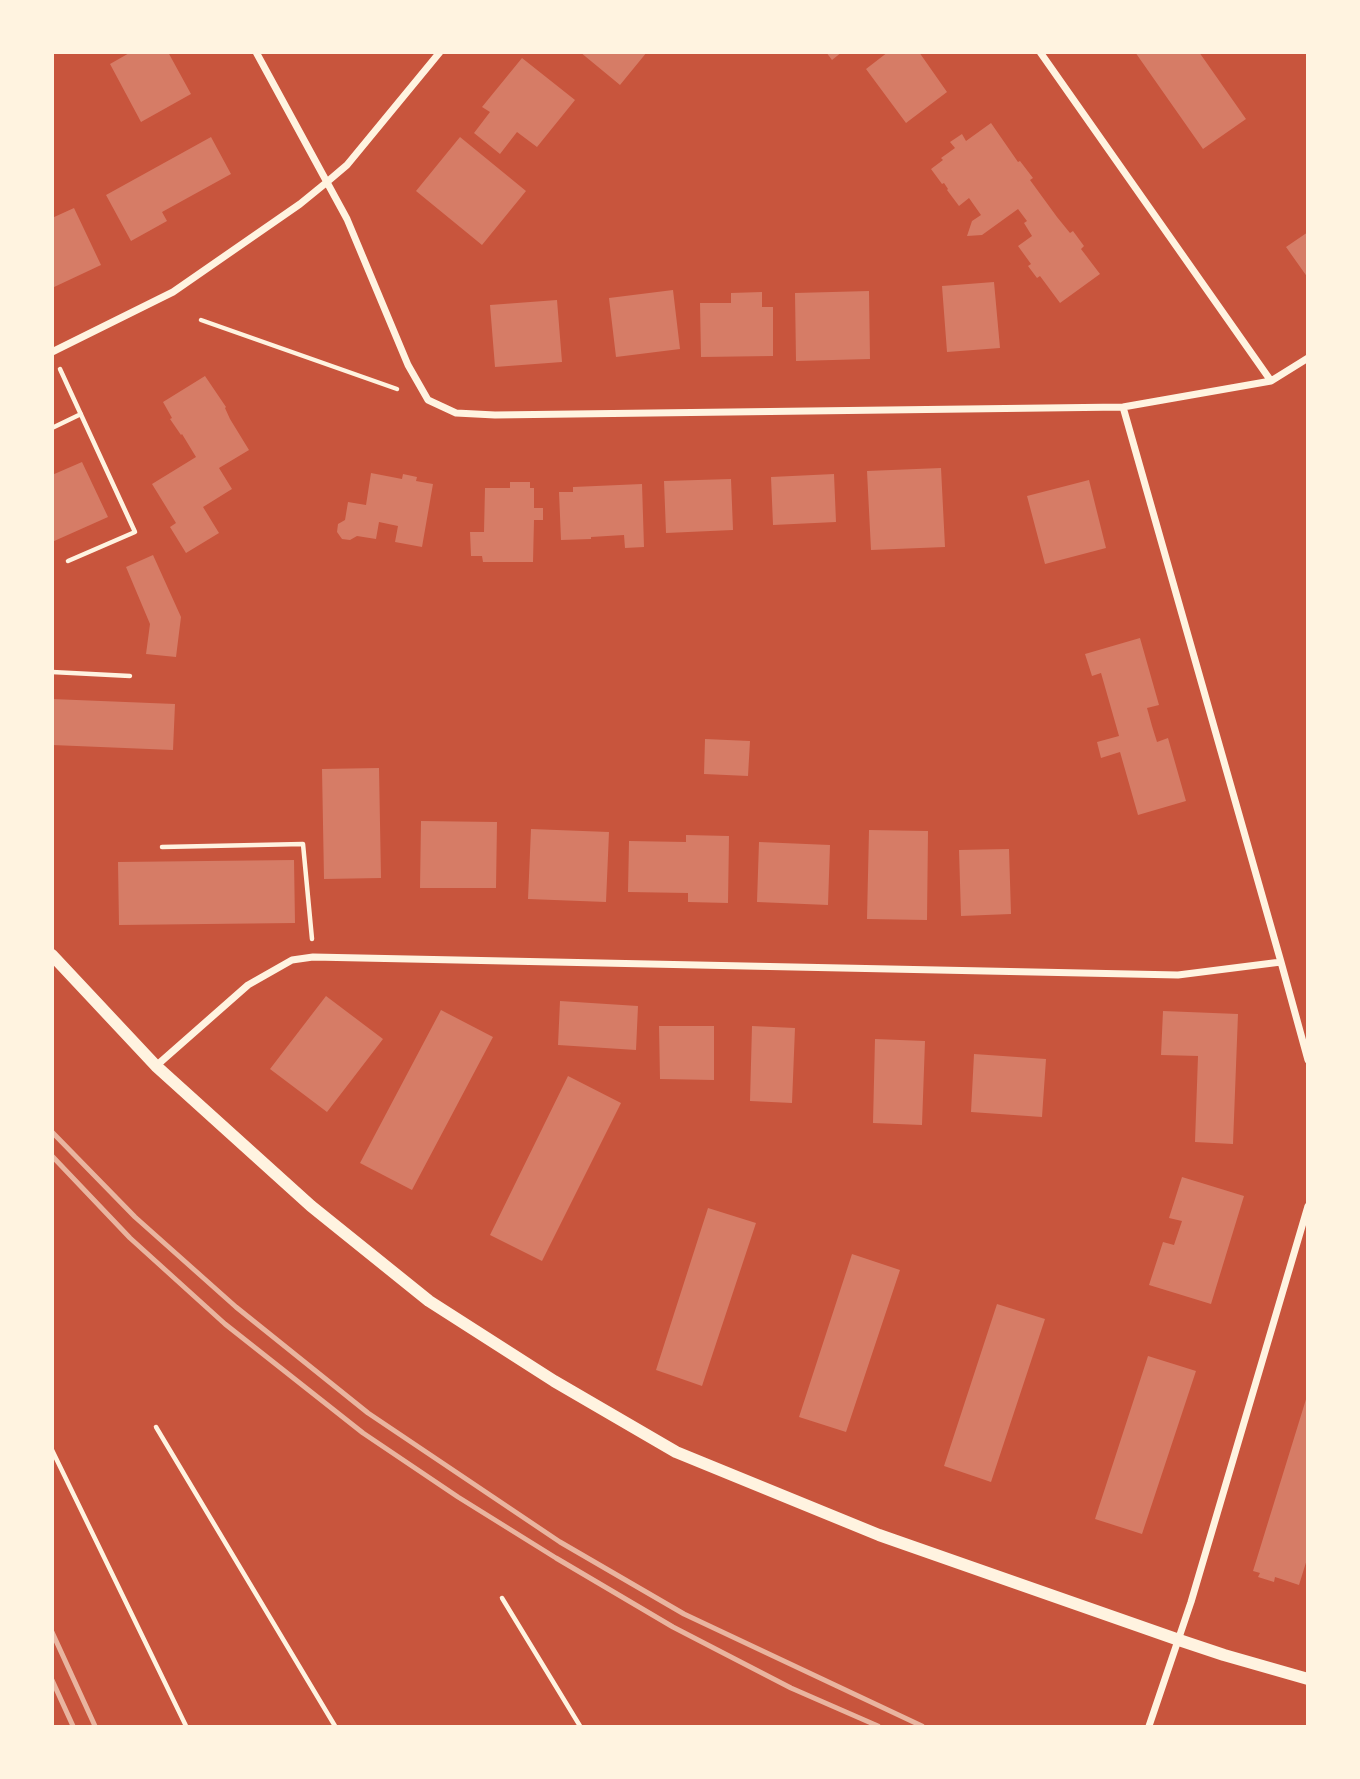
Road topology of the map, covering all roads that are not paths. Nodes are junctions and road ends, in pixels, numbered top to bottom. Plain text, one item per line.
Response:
1 (256, 52) edge
2 (440, 52) edge
3 (1040, 52) edge
4 (327, 182) junction
5 (52, 352) edge
6 (1307, 358) edge
7 (1271, 381) junction
8 (1123, 407) junction
9 (52, 955) edge
10 (1281, 962) junction
11 (1307, 1060) edge
12 (156, 1066) junction
13 (1307, 1206) edge
14 (1179, 1640) junction
15 (1307, 1679) edge
16 (1149, 1727) edge

1 - 4 street
2 - 4 street
3 - 7 street
4 - 5 street
4 - 8 street
6 - 7 street
7 - 8 street
8 - 10 street
9 - 12 street
10 - 11 street
10 - 12 street
12 - 14 street
13 - 14 street
14 - 15 street
14 - 16 street

